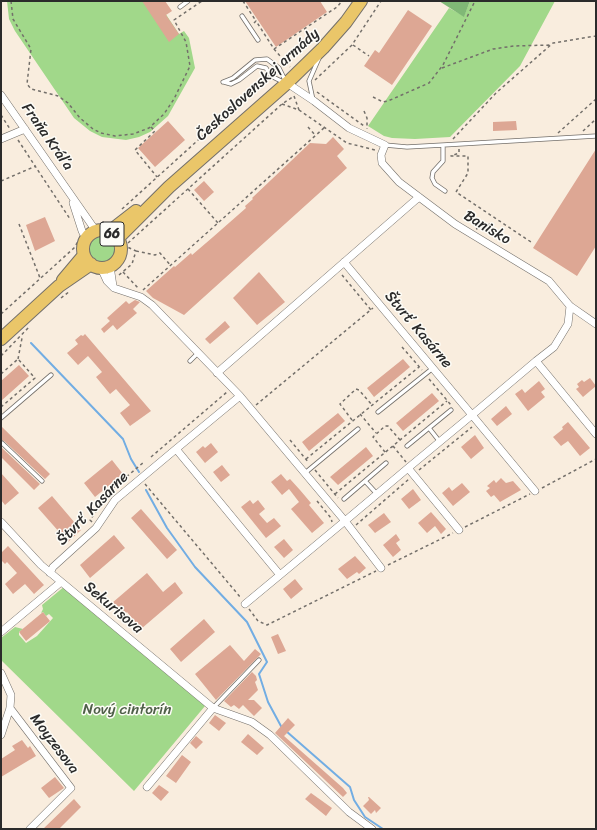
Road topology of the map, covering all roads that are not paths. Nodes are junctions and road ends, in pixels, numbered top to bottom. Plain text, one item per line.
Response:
1 (188, 1) edge
2 (361, 1) edge
3 (180, 7) dead end
4 (242, 16) dead end
5 (258, 40) dead end
6 (323, 48) junction
7 (287, 84) junction
8 (1, 95) edge
9 (314, 101) junction
10 (25, 129) junction
11 (596, 136) edge
12 (1, 139) edge
13 (382, 144) junction
14 (443, 146) junction
15 (445, 191) dead end
16 (70, 195) junction
17 (419, 198) junction
18 (96, 231) junction
19 (113, 236) junction
20 (86, 238) junction
21 (344, 262) junction
22 (96, 263) junction
23 (570, 306) junction
24 (596, 324) edge
25 (1, 339) edge
26 (199, 352) junction
27 (190, 361) dead end
28 (536, 361) junction
29 (433, 368) junction
30 (217, 373) junction
31 (51, 375) dead end
32 (240, 396) junction
33 (452, 410) road end
34 (378, 412) dead end
35 (472, 415) junction
36 (1, 418) edge
37 (358, 428) dead end
38 (429, 428) junction
39 (595, 430) edge
40 (440, 442) junction
41 (1, 444) edge
42 (407, 446) dead end
43 (176, 449) junction
44 (386, 463) dead end
45 (405, 468) junction
46 (305, 473) junction
47 (365, 481) junction
48 (42, 482) dead end
49 (535, 491) road end
50 (377, 494) junction
51 (343, 501) road end
52 (344, 521) junction
53 (1, 522) edge
54 (459, 530) road end
55 (381, 568) road end
56 (50, 573) junction
57 (280, 575) junction
58 (61, 582) junction
59 (245, 604) road end
60 (1, 632) edge
61 (259, 660) dead end
62 (1, 673) edge
63 (10, 708) junction
64 (213, 708) junction
65 (1, 735) edge
66 (147, 787) dead end
67 (30, 829) edge
68 (372, 829) edge

1 - 3 lane
2 - 6 main road, Československej armády / 66
4 - 5 lane
6 - 7 main road, Československej armády / 66
6 - 9 lane
7 - 7 lane
7 - 9 street
7 - 19 main road, Československej armády / 66
8 - 10 street, Fraňa Kráľa
9 - 13 street
10 - 12 street
10 - 16 street, Fraňa Kráľa
11 - 14 lane
13 - 14 lane
13 - 17 street, Banisko
14 - 15 lane
16 - 18 street, Fraňa Kráľa
16 - 20 street, Fraňa Kráľa
17 - 21 street
17 - 23 street, Banisko
18 - 19 main road, 66
18 - 20 main road, 66
19 - 22 main road, 66
20 - 22 main road, 66
21 - 29 street, Štvrť Kasárne
21 - 30 street
22 - 25 main road, 66
22 - 26 street
23 - 24 street, Banisko
23 - 28 street
26 - 27 lane
26 - 30 street
28 - 35 street
28 - 39 street
29 - 34 lane
29 - 35 street, Štvrť Kasárne
30 - 32 street
31 - 36 lane
32 - 43 street, Štvrť Kasárne
32 - 46 street
33 - 38 lane
35 - 40 street
35 - 49 street, Štvrť Kasárne
37 - 46 lane
38 - 40 lane
38 - 42 lane
40 - 45 street
41 - 48 lane
43 - 56 street, Štvrť Kasárne
43 - 57 street
44 - 47 lane
45 - 50 street
45 - 54 street
46 - 52 street
47 - 50 lane
47 - 51 lane
50 - 52 street
52 - 55 street
52 - 57 street
53 - 56 street, Sekurisova
56 - 58 street, Sekurisova
57 - 59 street
58 - 60 street
58 - 64 street, Sekurisova
61 - 64 lane
62 - 63 street
63 - 65 street
63 - 67 street, Moyzesova
64 - 66 street
64 - 68 street, Sekurisova

